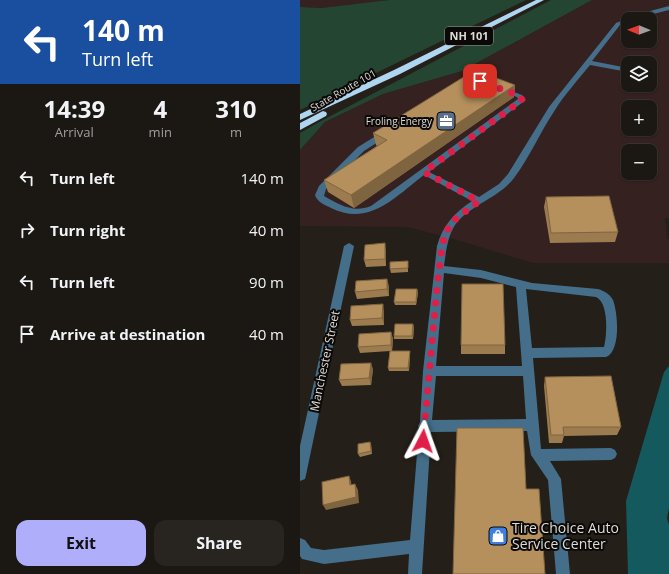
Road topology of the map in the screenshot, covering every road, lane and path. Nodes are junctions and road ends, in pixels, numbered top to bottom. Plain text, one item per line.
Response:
1 (541, 0) edge
2 (669, 8) edge
3 (587, 62) junction
4 (621, 69) edge
5 (397, 72) junction
6 (300, 117) edge
7 (300, 127) edge
8 (424, 172) junction
9 (479, 201) junction
10 (349, 246) dead end
11 (439, 269) junction
12 (521, 285) junction
13 (527, 353) junction
14 (529, 371) junction
15 (429, 372) junction
16 (533, 425) junction
17 (424, 426) junction
18 (611, 454) dead end
19 (537, 455) junction
20 (300, 475) edge
21 (300, 545) edge
22 (416, 546) junction
23 (415, 574) edge
24 (563, 574) edge

1 - 5 highway, State Route 101 / NH 101
2 - 3 street
3 - 4 street
3 - 9 street
5 - 6 highway, State Route 101 / NH 101
5 - 7 highway, State Route 101 / NH 101
8 - 8 street
8 - 9 street
9 - 11 street
10 - 20 street, Manchester Street
11 - 12 street
11 - 15 street
12 - 13 street
12 - 13 street
13 - 14 street
14 - 15 street
14 - 16 street
15 - 17 street
16 - 17 street
16 - 19 street
17 - 22 street
18 - 19 street
19 - 24 street
21 - 22 street
22 - 23 street

